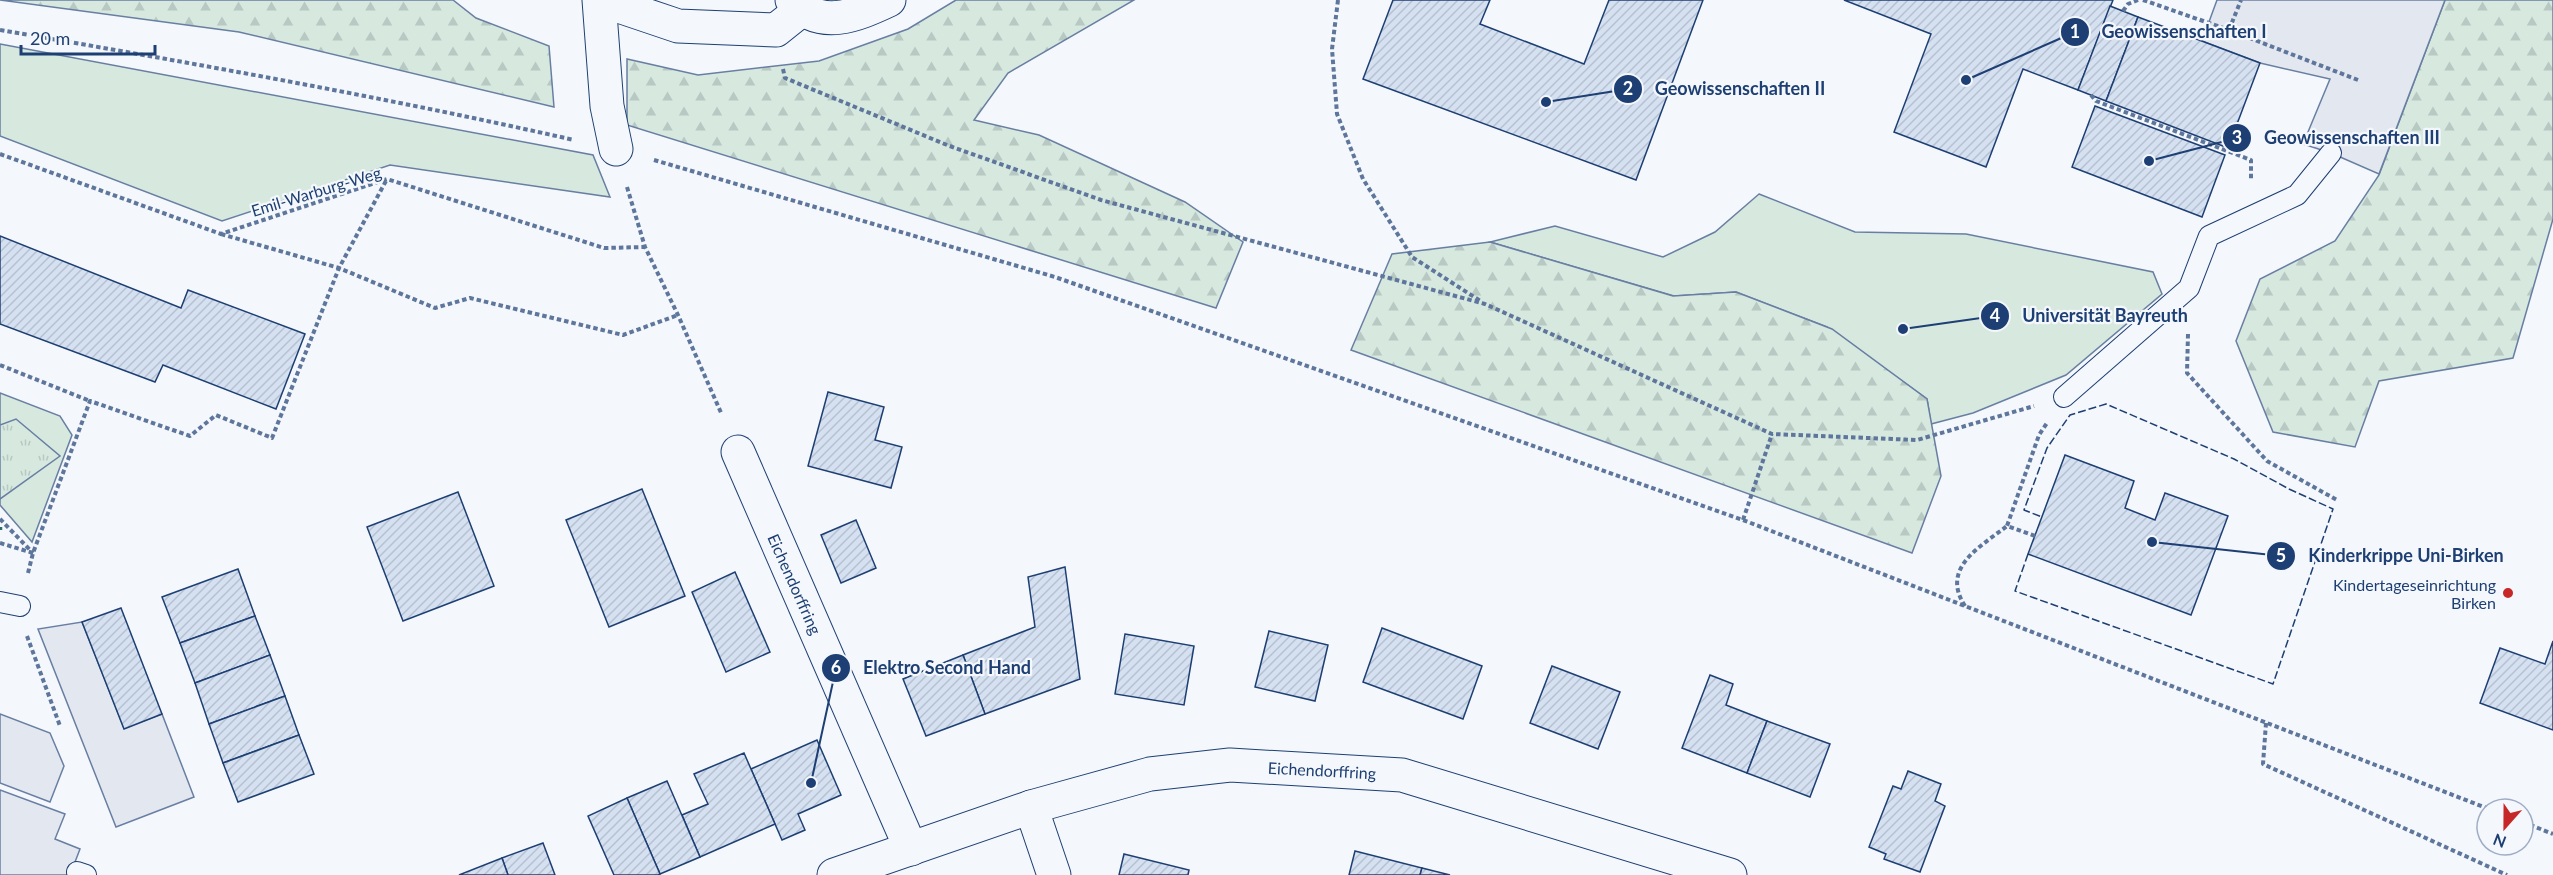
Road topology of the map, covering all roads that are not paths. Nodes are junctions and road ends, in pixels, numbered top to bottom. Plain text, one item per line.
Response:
1 (600, 0) edge
2 (889, 0) edge
3 (797, 5) edge
4 (616, 149) road end
5 (2331, 153) dead end
6 (2064, 397) road end
7 (738, 452) road end
8 (0, 602) edge
9 (20, 606) road end
10 (1031, 807) junction
11 (910, 849) junction
12 (1724, 874) edge
13 (834, 875) edge
14 (1054, 875) edge

1 - 3 street
1 - 4 street
2 - 3 street
5 - 6 lane
7 - 11 street, Eichendorffring
8 - 9 lane
10 - 11 street, Eichendorffring
10 - 12 street, Eichendorffring
10 - 14 street
11 - 13 street, Eichendorffring

